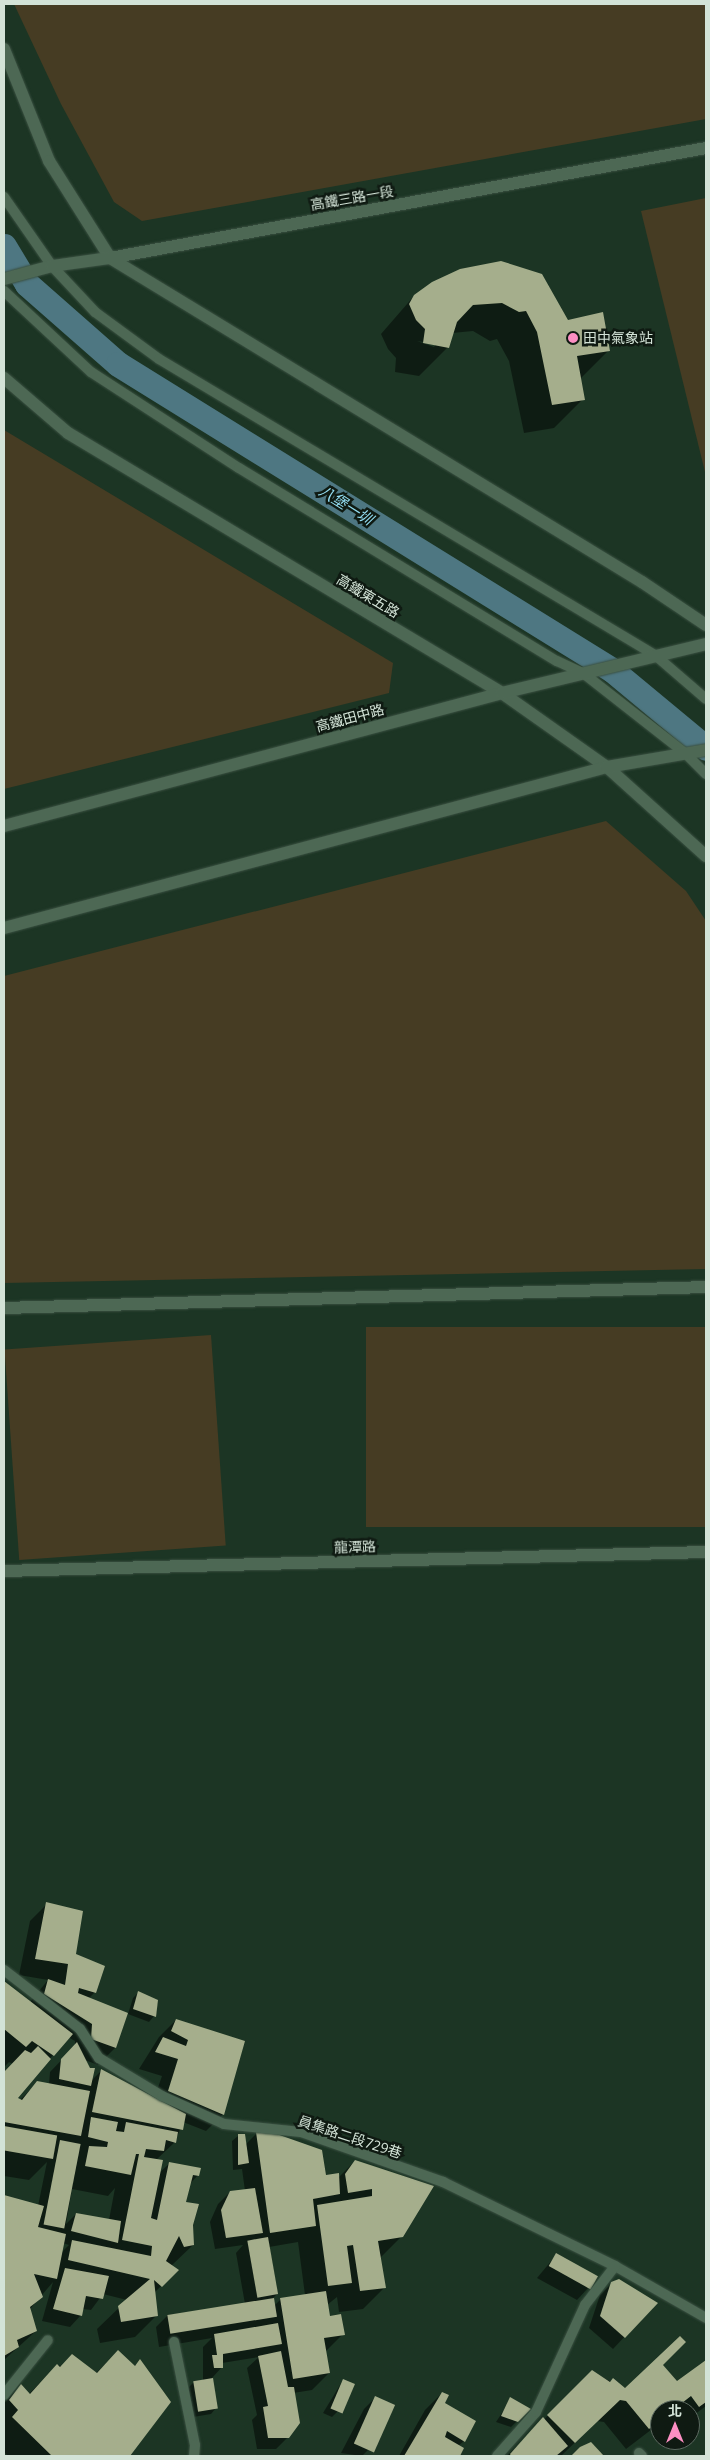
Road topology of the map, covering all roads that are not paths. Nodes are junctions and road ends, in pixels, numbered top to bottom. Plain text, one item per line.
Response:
1 (4, 49) edge
2 (706, 148) edge
3 (4, 198) edge
4 (110, 258) junction
5 (52, 266) junction
6 (4, 279) edge
7 (4, 291) edge
8 (4, 378) edge
9 (706, 625) edge
10 (706, 644) edge
11 (655, 656) junction
12 (584, 673) junction
13 (502, 693) junction
14 (706, 699) edge
15 (706, 750) edge
16 (685, 753) junction
17 (607, 767) junction
18 (706, 774) edge
19 (4, 826) edge
20 (706, 856) edge
21 (4, 928) edge
22 (706, 1287) edge
23 (4, 1308) edge
24 (706, 1552) edge
25 (4, 1571) edge
26 (4, 1970) edge
27 (615, 2266) junction
28 (706, 2318) edge
29 (48, 2340) dead end
30 (174, 2342) dead end
31 (4, 2395) edge
32 (194, 2456) edge
33 (498, 2456) edge

1 - 4 street
2 - 4 street, 高鐵三路一段
3 - 5 lane
4 - 5 street, 高鐵三路一段
4 - 9 street
5 - 6 street, 高鐵三路一段
5 - 11 lane
7 - 12 lane
8 - 13 street, 高鐵東五路
10 - 11 street, 高鐵田中路
11 - 12 street, 高鐵田中路
11 - 14 lane
12 - 13 street, 高鐵田中路
12 - 16 lane
13 - 17 street, 高鐵東五路
13 - 19 street, 高鐵田中路
15 - 16 street
16 - 17 street
16 - 18 lane
17 - 20 street, 高鐵東五路
17 - 21 street
22 - 23 street
24 - 25 street, 龍潭路
26 - 27 lane, 員集路二段729巷
27 - 28 lane, 員集路二段729巷
27 - 33 lane
29 - 31 lane
30 - 32 lane

